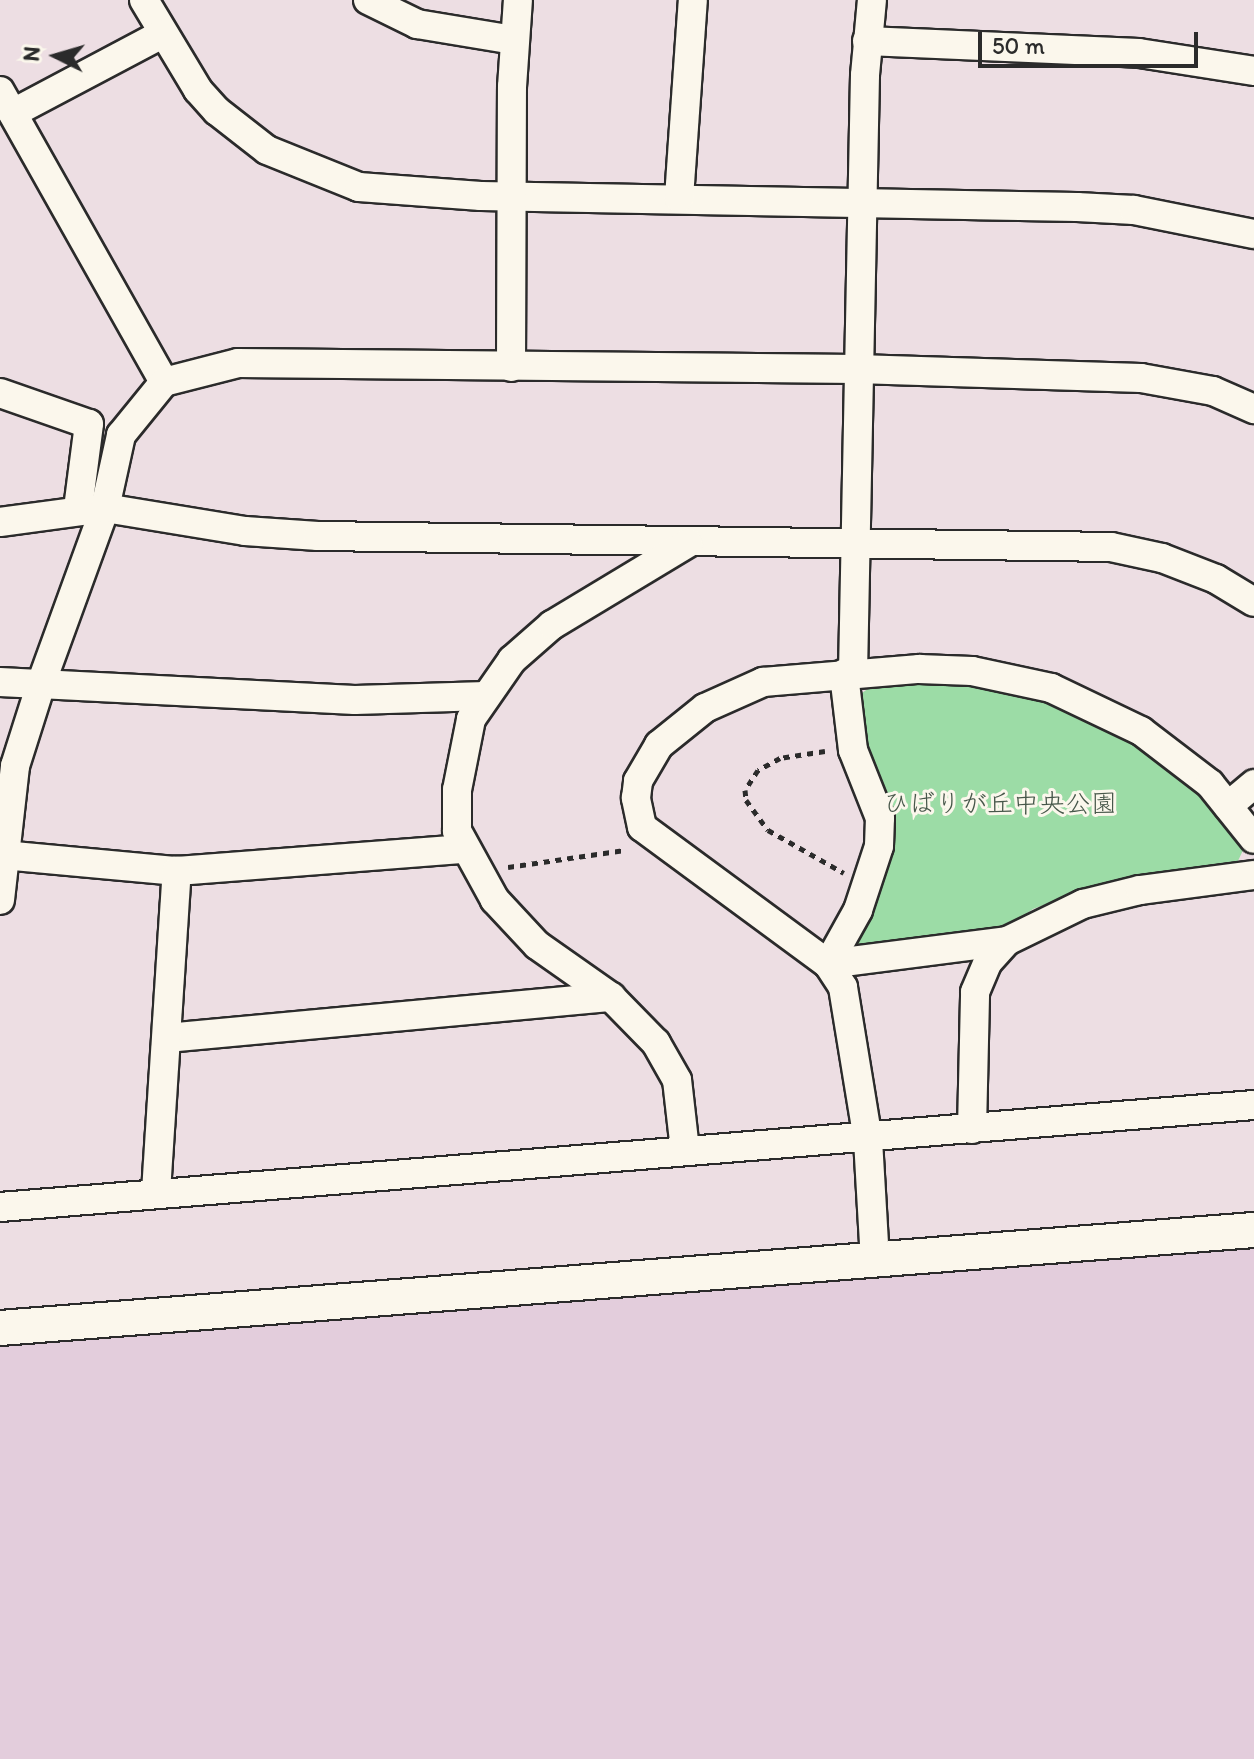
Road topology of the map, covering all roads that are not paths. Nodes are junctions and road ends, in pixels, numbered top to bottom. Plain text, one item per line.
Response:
1 (144, 0) edge
2 (368, 0) edge
3 (518, 0) edge
4 (693, 0) edge
5 (872, 0) edge
6 (162, 34) junction
7 (514, 40) junction
8 (867, 41) junction
9 (1254, 71) edge
10 (6, 102) edge
11 (511, 195) junction
12 (679, 198) junction
13 (861, 202) junction
14 (1254, 234) edge
15 (511, 367) junction
16 (857, 369) junction
17 (164, 382) junction
18 (0, 393) edge
19 (1254, 409) edge
20 (91, 508) junction
21 (0, 522) edge
22 (688, 542) junction
23 (852, 544) junction
24 (1254, 602) edge
25 (849, 673) junction
26 (42, 681) junction
27 (0, 682) edge
28 (486, 696) junction
29 (1254, 784) edge
30 (1228, 806) junction
31 (1254, 839) edge
32 (3, 855) junction
33 (470, 860) junction
34 (177, 871) junction
35 (1254, 875) edge
36 (0, 900) edge
37 (1007, 941) junction
38 (828, 964) junction
39 (611, 997) junction
40 (167, 1038) junction
41 (1254, 1105) edge
42 (972, 1129) junction
43 (868, 1140) junction
44 (685, 1150) junction
45 (156, 1192) junction
46 (0, 1207) edge
47 (1254, 1230) edge
48 (875, 1261) junction
49 (0, 1328) edge

1 - 6 street
2 - 7 street
3 - 7 street
4 - 12 street
5 - 8 street
6 - 10 street
6 - 11 street
7 - 11 street
8 - 9 street
8 - 13 street
10 - 17 street
11 - 12 street
11 - 15 street
12 - 13 street
13 - 14 street
13 - 16 street
15 - 16 street
15 - 17 street
16 - 19 street
16 - 23 street
17 - 20 street
18 - 20 street
20 - 21 street
20 - 22 street
20 - 26 street
22 - 23 street
22 - 28 street
23 - 24 street
23 - 25 street
25 - 30 street
25 - 38 street
25 - 38 street
26 - 27 street
26 - 28 street
26 - 32 street
28 - 33 street
29 - 30 street
30 - 31 street
32 - 34 street
32 - 36 street
33 - 34 street
33 - 39 street
34 - 40 street
35 - 37 street
37 - 38 street
37 - 42 street
38 - 43 street
39 - 40 street
39 - 44 street
40 - 45 street
41 - 42 street
42 - 43 street
43 - 44 street
43 - 48 street
44 - 45 street
45 - 46 street
47 - 48 street
48 - 49 street

